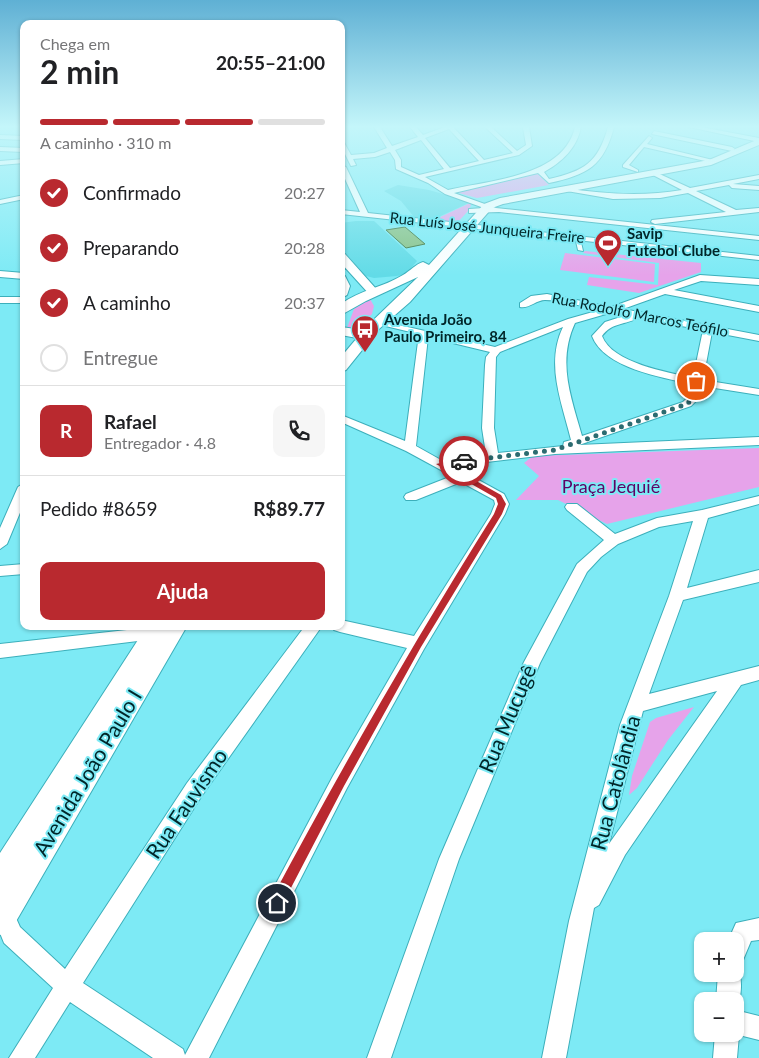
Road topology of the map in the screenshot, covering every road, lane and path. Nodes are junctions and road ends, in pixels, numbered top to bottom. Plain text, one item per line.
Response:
1 (346, 176) edge
2 (517, 176) edge
3 (546, 176) edge
4 (572, 176) edge
5 (605, 176) edge
6 (626, 176) edge
7 (660, 176) edge
8 (417, 177) edge
9 (759, 177) edge
10 (556, 185) junction
11 (722, 185) junction
12 (759, 188) edge
13 (690, 191) junction
14 (10, 192) dead end
15 (20, 192) edge
16 (447, 193) junction
17 (20, 198) edge
18 (0, 202) edge
19 (481, 208) junction
20 (759, 210) edge
21 (345, 212) edge
22 (735, 213) junction
23 (365, 215) junction
24 (713, 215) junction
25 (345, 218) edge
26 (578, 220) junction
27 (759, 220) edge
28 (465, 225) junction
29 (630, 226) junction
30 (577, 238) junction
31 (759, 238) edge
32 (581, 250) dead end
33 (759, 258) edge
34 (345, 261) edge
35 (353, 270) junction
36 (345, 272) edge
37 (0, 274) edge
38 (20, 276) edge
39 (759, 282) edge
40 (345, 284) edge
41 (369, 288) junction
42 (663, 291) junction
43 (0, 300) edge
44 (20, 300) edge
45 (523, 305) dead end
46 (345, 309) edge
47 (759, 309) edge
48 (610, 310) junction
49 (641, 316) junction
50 (571, 321) junction
51 (374, 328) junction
52 (708, 328) junction
53 (345, 331) edge
54 (424, 333) junction
55 (759, 338) edge
56 (496, 350) junction
57 (345, 362) edge
58 (696, 381) junction
59 (759, 392) edge
60 (345, 420) edge
61 (759, 441) edge
62 (577, 442) junction
63 (410, 448) junction
64 (555, 450) junction
65 (493, 457) junction
66 (440, 464) junction
67 (462, 476) junction
68 (411, 497) dead end
69 (759, 500) edge
70 (19, 507) edge
71 (572, 507) dead end
72 (702, 515) junction
73 (613, 540) junction
74 (0, 544) edge
75 (20, 569) edge
76 (0, 571) edge
77 (759, 576) edge
78 (677, 596) junction
79 (345, 627) edge
80 (156, 630) edge
81 (162, 630) edge
82 (162, 630) edge
83 (311, 630) edge
84 (418, 644) junction
85 (0, 651) edge
86 (759, 673) edge
87 (735, 680) junction
88 (637, 705) junction
89 (0, 880) edge
90 (1, 914) edge
91 (580, 921) junction
92 (759, 929) edge
93 (744, 932) edge
94 (68, 987) junction
95 (744, 1024) edge
96 (759, 1028) edge
97 (726, 1042) edge
98 (21, 1058) edge
99 (174, 1058) edge
100 (196, 1058) edge
101 (378, 1058) edge
102 (554, 1058) edge
103 (725, 1058) edge

1 - 23 street
2 - 16 street
3 - 10 street
4 - 10 street
5 - 10 main road
6 - 10 main road
7 - 13 street
8 - 16 street
9 - 11 street
10 - 13 street
10 - 19 main road
11 - 12 street
11 - 13 street
13 - 22 street
14 - 15 street
16 - 19 street
17 - 18 street
19 - 26 street
19 - 28 main road
20 - 22 street
21 - 23 street, Rua Luís José Junqueira Freire
22 - 24 street
23 - 25 street, Rua Luís José Junqueira Freire
23 - 28 street, Rua Luís José Junqueira Freire
24 - 27 street
24 - 29 street
26 - 29 street
26 - 30 street
28 - 30 street, Rua Luís José Junqueira Freire
28 - 41 main road
28 - 51 main road
29 - 31 street
30 - 32 street
30 - 33 street, Rua Luís José Junqueira Freire
34 - 35 street
35 - 36 street
35 - 41 street
37 - 38 street
39 - 42 street
40 - 41 street
41 - 46 main road
41 - 51 main road
42 - 47 street
42 - 48 street
43 - 44 street
45 - 48 street, Rua Rodolfo Marcos Teófilo
48 - 49 street, Rua Rodolfo Marcos Teófilo
48 - 50 street
49 - 52 street, Rua Rodolfo Marcos Teófilo
49 - 58 street
50 - 56 street
50 - 62 street
51 - 53 main road
51 - 54 street
51 - 57 main road
52 - 55 street, Rua Rodolfo Marcos Teófilo
52 - 58 street
54 - 56 street
54 - 63 street
56 - 65 street
58 - 59 street
58 - 62 street
60 - 63 street
61 - 64 street
62 - 64 street
63 - 66 street
64 - 65 street
65 - 66 street
66 - 67 street
67 - 68 street
67 - 84 street
69 - 72 street, Rua Mucugê
70 - 74 street
71 - 73 street
72 - 73 street, Rua Mucugê
72 - 78 street, Rua Catolândia
73 - 101 street, Rua Mucugê
75 - 76 street
77 - 78 street
78 - 88 street, Rua Catolândia
79 - 84 street
80 - 85 street
81 - 89 main road, Avenida João Paulo I
82 - 90 main road, Avenida João Paulo I
83 - 94 street, Rua Fauvismo
84 - 100 street
86 - 87 street
87 - 88 street
87 - 91 street
88 - 91 street, Rua Catolândia
90 - 94 street
91 - 102 street, Rua Catolândia
92 - 93 street
94 - 98 street, Rua Fauvismo
94 - 99 street
95 - 96 street
97 - 103 street

